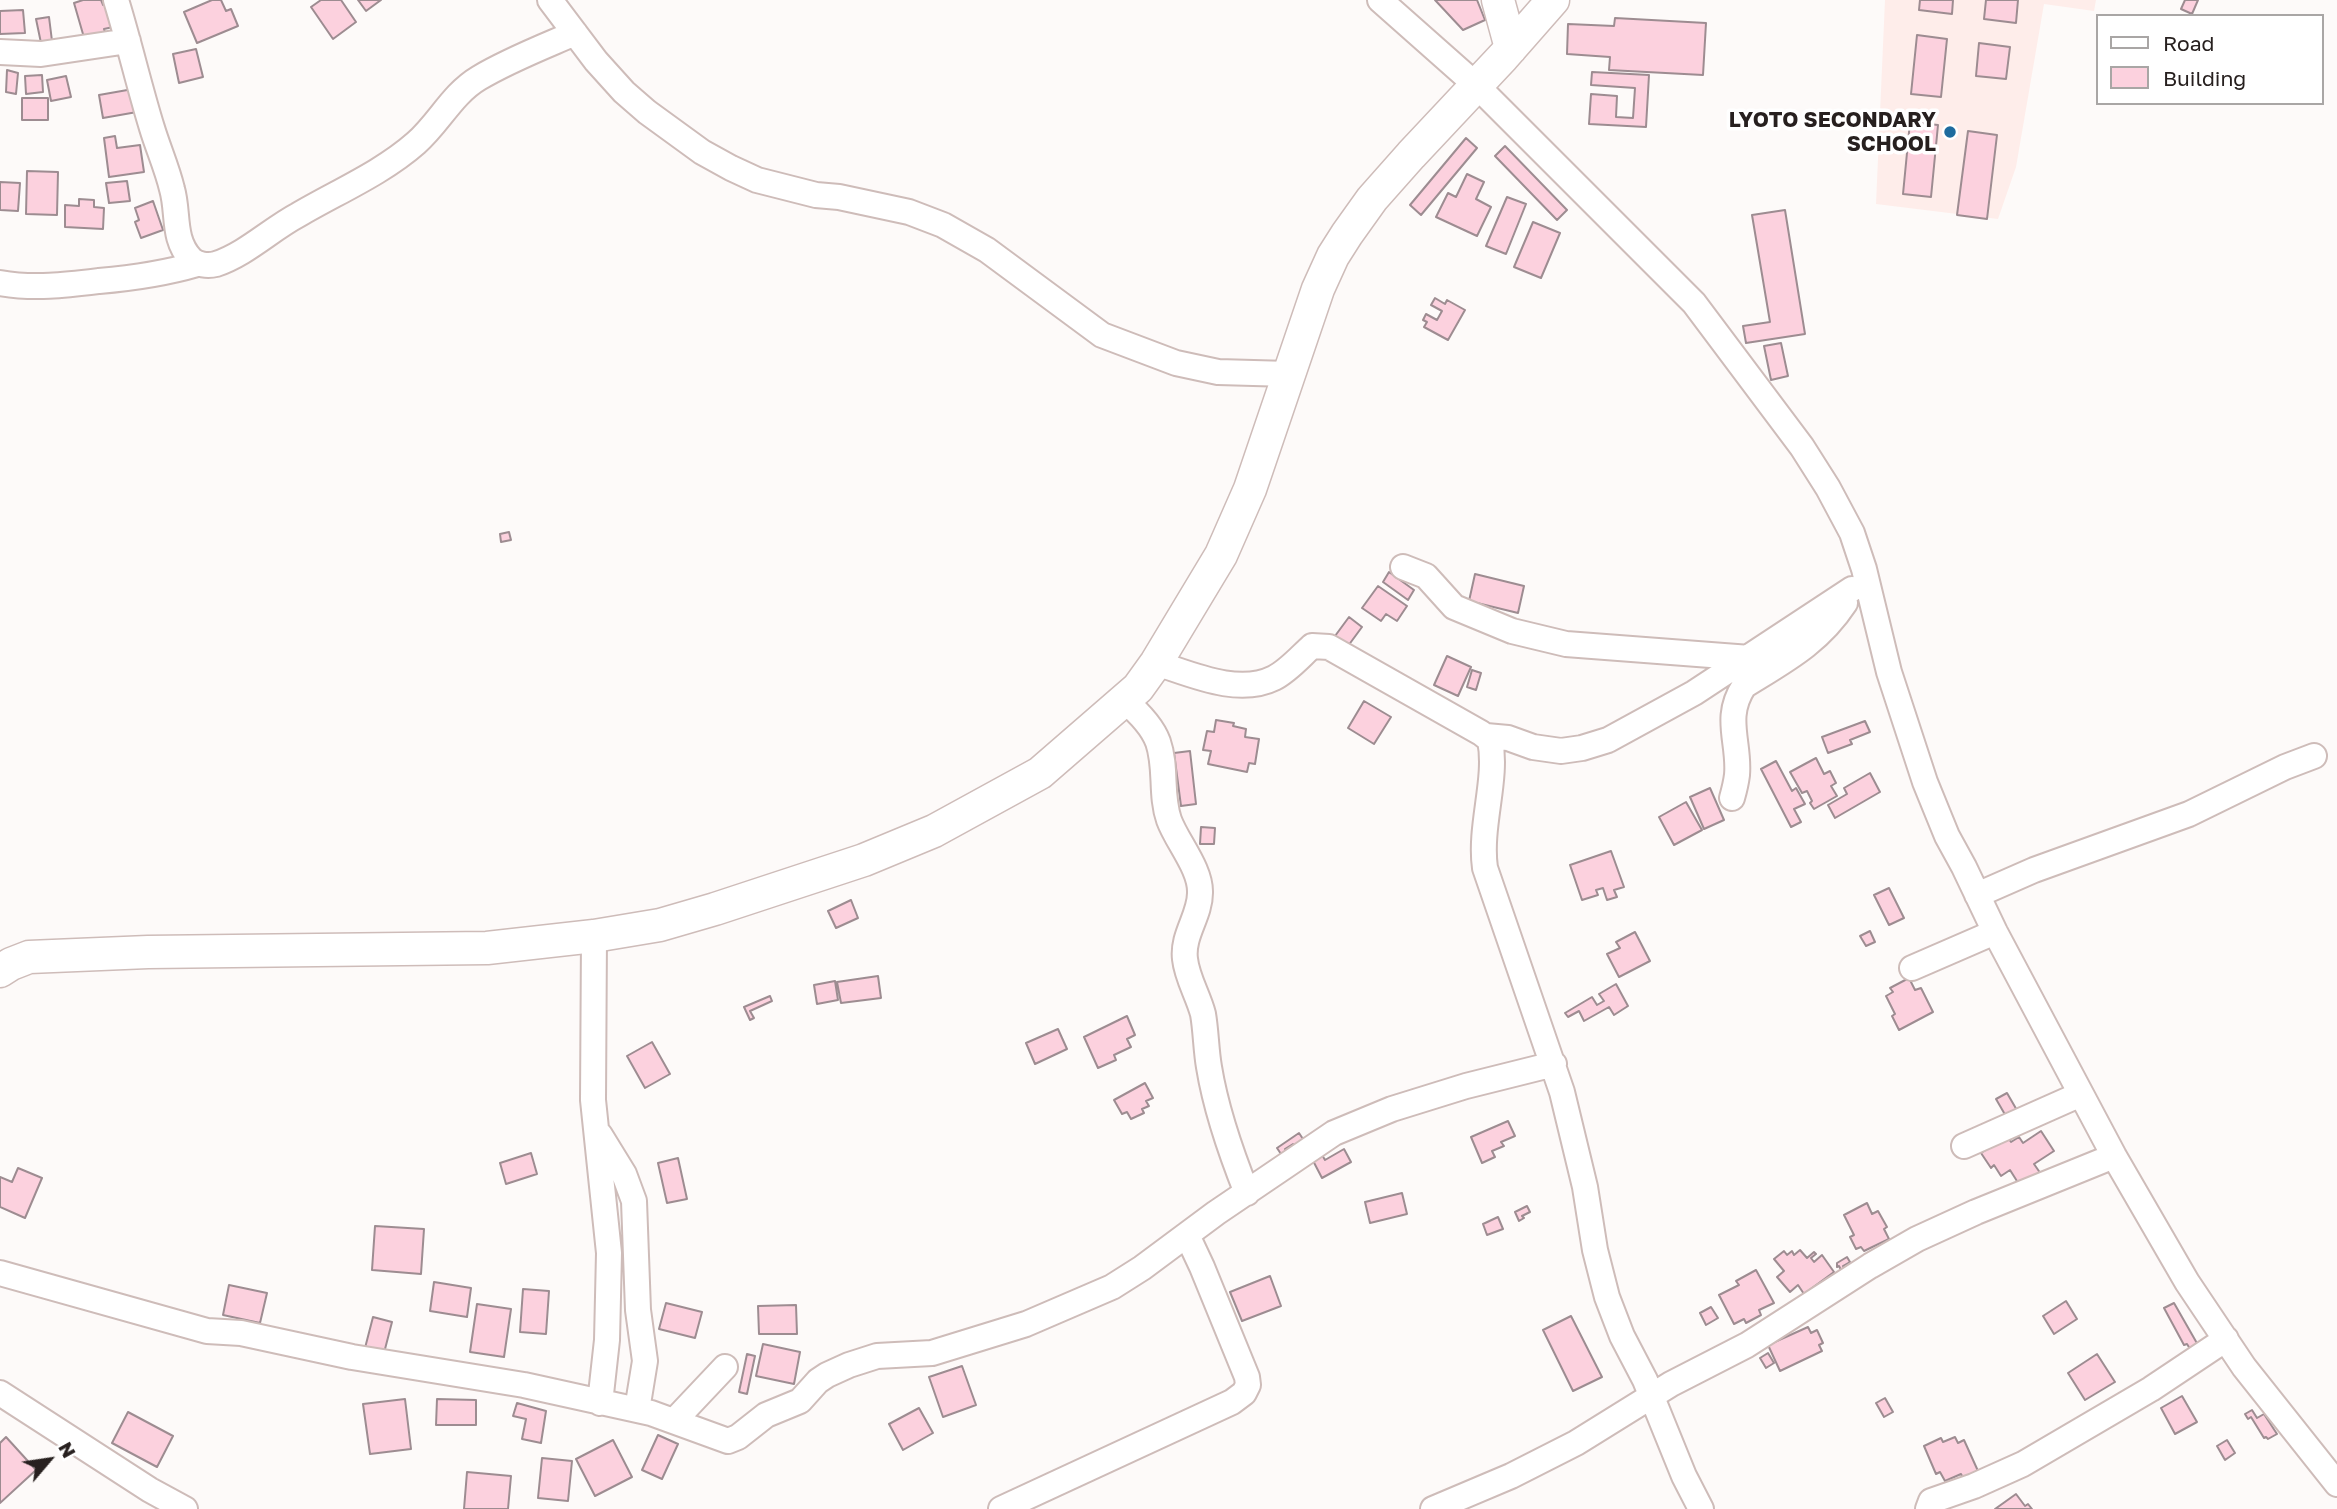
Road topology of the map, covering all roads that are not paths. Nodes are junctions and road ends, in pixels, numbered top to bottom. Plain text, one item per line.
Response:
1 (116, 0) edge
2 (550, 0) edge
3 (1380, 0) edge
4 (1498, 0) edge
5 (1553, 0) edge
6 (575, 33) junction
7 (128, 41) junction
8 (1511, 48) junction
9 (0, 52) edge
10 (1476, 85) junction
11 (197, 264) junction
12 (0, 283) edge
13 (1289, 374) junction
14 (1403, 566) dead end
15 (1858, 579) junction
16 (1750, 657) junction
17 (1156, 663) junction
18 (1125, 701) junction
19 (1486, 736) junction
20 (2314, 756) dead end
21 (1732, 798) dead end
22 (1977, 895) junction
23 (1995, 932) junction
24 (594, 936) junction
25 (1912, 968) dead end
26 (0, 971) edge
27 (1554, 1064) junction
28 (2081, 1094) junction
29 (597, 1132) junction
30 (1964, 1146) dead end
31 (2113, 1156) junction
32 (1247, 1194) junction
33 (1187, 1234) junction
34 (0, 1273) edge
35 (2225, 1339) junction
36 (725, 1367) dead end
37 (0, 1392) edge
38 (1652, 1397) junction
39 (600, 1403) junction
40 (637, 1410) junction
41 (674, 1421) junction
42 (2337, 1484) edge
43 (185, 1509) edge
44 (1001, 1509) edge
45 (1433, 1509) edge
46 (1700, 1509) edge
47 (1928, 1509) edge

1 - 7 street
2 - 6 street
3 - 10 street
4 - 8 street
5 - 8 street
6 - 11 street
6 - 13 street
7 - 9 street
7 - 11 street
8 - 10 street
10 - 13 street
10 - 15 street
11 - 12 street
13 - 17 street
14 - 16 street
15 - 16 street
15 - 21 street
15 - 22 street
16 - 19 street
17 - 18 street
17 - 19 street
18 - 24 street
18 - 32 street
19 - 27 street
20 - 22 street
22 - 23 street
23 - 25 street
23 - 28 street
24 - 26 street
24 - 29 street
27 - 32 street
27 - 38 street
28 - 30 street
28 - 31 street
29 - 39 street
29 - 40 street
31 - 35 street
31 - 38 street
32 - 33 street
33 - 41 street
33 - 44 street
34 - 39 street
35 - 42 street
35 - 47 street
36 - 41 street
37 - 43 street
38 - 45 street
38 - 46 street
39 - 40 street
40 - 41 street

